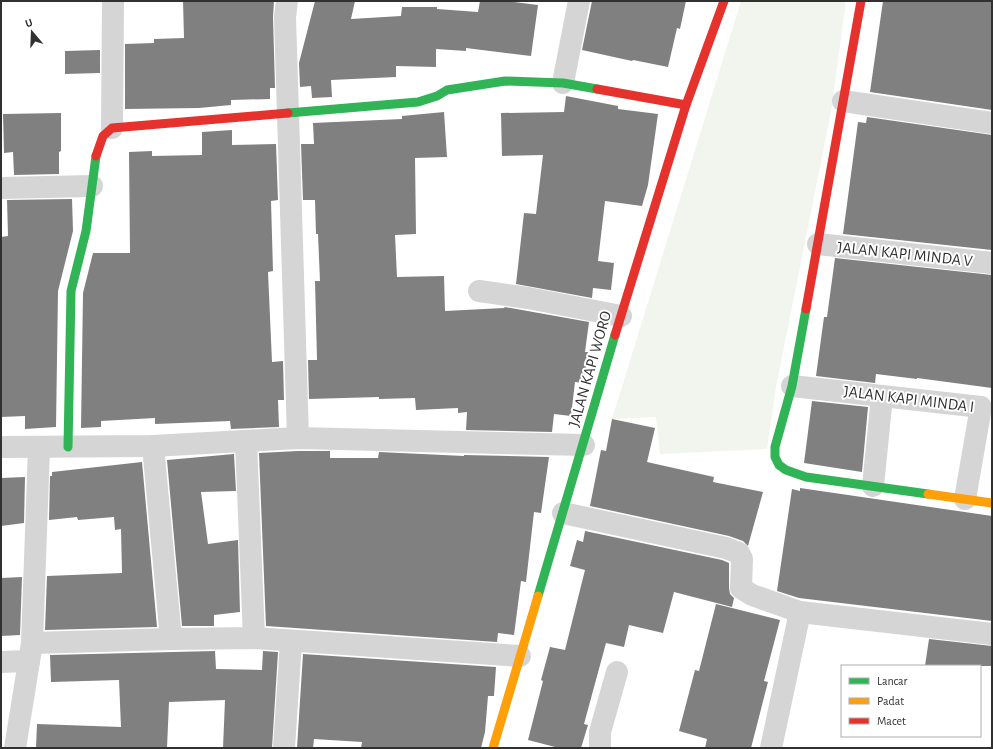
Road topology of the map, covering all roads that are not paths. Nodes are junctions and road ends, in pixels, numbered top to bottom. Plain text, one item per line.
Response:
1 (113, 1) edge
2 (287, 1) edge
3 (579, 1) edge
4 (724, 1) edge
5 (861, 1) edge
6 (563, 83) junction
7 (843, 101) junction
8 (686, 105) junction
9 (288, 113) junction
10 (992, 123) edge
11 (112, 128) junction
12 (92, 186) junction
13 (1, 188) edge
14 (818, 244) junction
15 (992, 263) edge
16 (479, 291) dead end
17 (621, 316) junction
18 (792, 386) junction
19 (882, 396) junction
20 (298, 438) junction
21 (246, 441) junction
22 (584, 445) junction
23 (153, 446) junction
24 (1, 447) edge
25 (68, 447) junction
26 (39, 448) junction
27 (872, 486) junction
28 (965, 499) junction
29 (992, 503) edge
30 (563, 513) junction
31 (800, 612) junction
32 (992, 634) edge
33 (254, 638) junction
34 (171, 639) junction
35 (291, 641) junction
36 (31, 652) junction
37 (520, 656) junction
38 (1, 662) edge
39 (618, 672) dead end
40 (15, 748) edge
41 (284, 748) edge
42 (493, 748) edge
43 (600, 748) edge
44 (771, 748) edge

1 - 11 street
2 - 9 street
3 - 6 street
4 - 8 street, JALAN KAPI WORO
5 - 7 street
6 - 8 street
6 - 9 street
7 - 10 street
7 - 14 street
8 - 17 street, JALAN KAPI WORO
9 - 11 street
9 - 20 street
11 - 12 street
12 - 13 street
12 - 25 street
14 - 15 street, JALAN KAPI MINDA V
14 - 18 street
16 - 17 street
17 - 22 street, JALAN KAPI WORO
18 - 19 street, JALAN KAPI MINDA I
18 - 27 street
19 - 27 street
19 - 28 street, JALAN KAPI MINDA I
20 - 21 street
20 - 22 street
21 - 23 street
21 - 33 street
22 - 30 street, JALAN KAPI WORO
23 - 25 street
23 - 34 street
24 - 26 street
25 - 26 street
26 - 36 street
27 - 28 street
28 - 29 street
30 - 31 street
30 - 37 street, JALAN KAPI WORO
31 - 32 street
31 - 44 street
33 - 34 street
33 - 35 street
34 - 36 street
35 - 37 street
35 - 41 street
36 - 38 street
36 - 40 street
37 - 42 street, JALAN KAPI WORO
39 - 43 street

